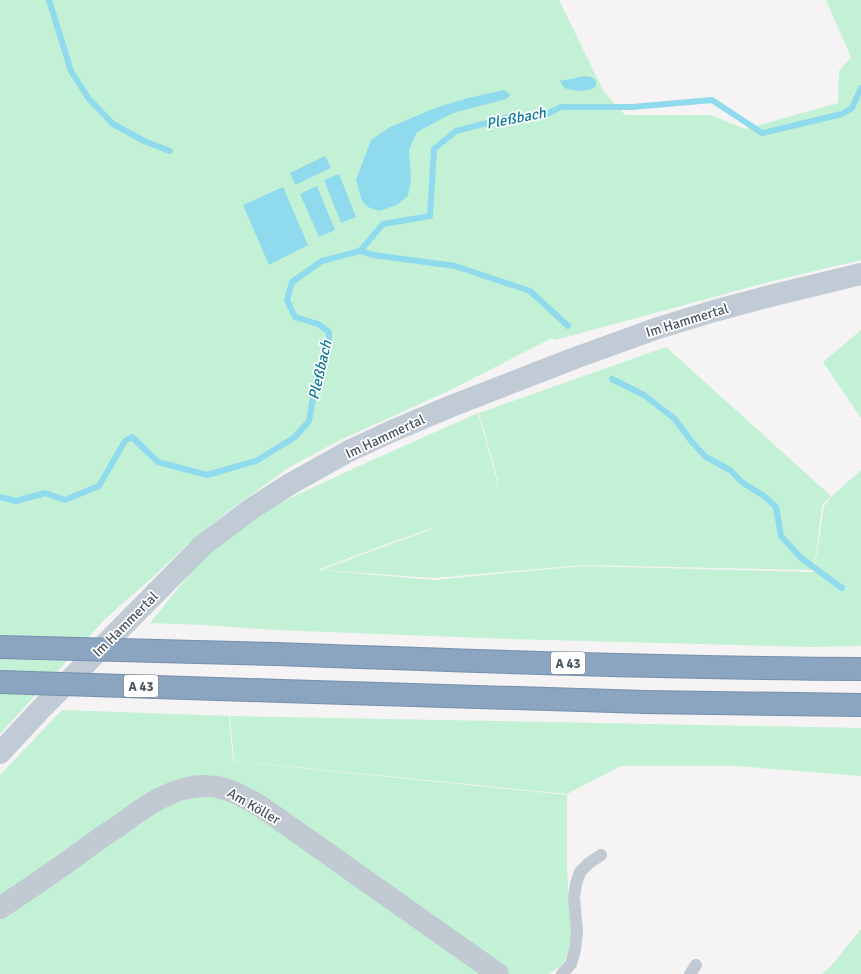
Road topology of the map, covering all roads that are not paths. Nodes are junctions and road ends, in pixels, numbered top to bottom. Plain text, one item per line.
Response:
1 (861, 274) edge
2 (0, 646) edge
3 (861, 669) edge
4 (0, 682) edge
5 (861, 705) edge
6 (0, 753) edge
7 (601, 856) dead end
8 (0, 908) edge
9 (498, 974) edge
10 (562, 974) edge

1 - 6 main road, Im Hammertal
2 - 3 highway, A 43, bridge
4 - 5 highway, A 43, bridge
7 - 10 lane
8 - 9 street, Am Köller

